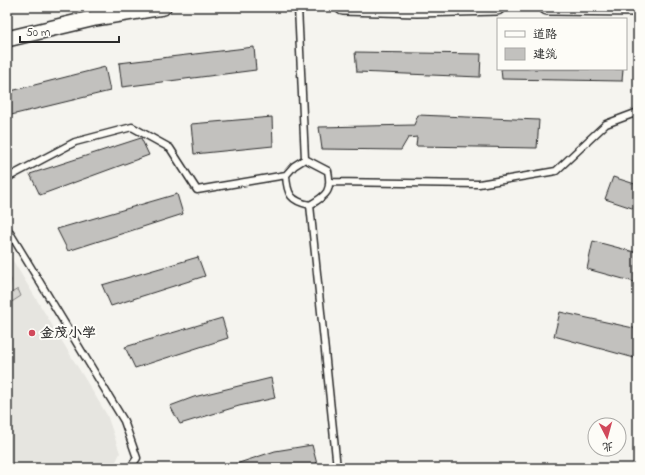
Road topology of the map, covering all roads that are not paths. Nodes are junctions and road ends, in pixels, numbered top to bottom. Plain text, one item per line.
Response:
1 (157, 7) edge
2 (163, 7) edge
3 (298, 7) edge
4 (343, 7) edge
5 (498, 7) edge
6 (548, 7) edge
7 (638, 8) edge
8 (7, 39) edge
9 (638, 112) edge
10 (305, 159) junction
11 (286, 176) junction
12 (7, 178) edge
13 (330, 182) junction
14 (310, 205) junction
15 (7, 228) edge
16 (130, 468) edge
17 (337, 468) edge

1 - 2 street
1 - 8 street
3 - 10 lane
4 - 5 street
6 - 7 street
9 - 13 lane
10 - 11 lane
10 - 13 lane
11 - 12 lane
11 - 14 lane
13 - 14 lane
14 - 17 lane
15 - 16 lane

